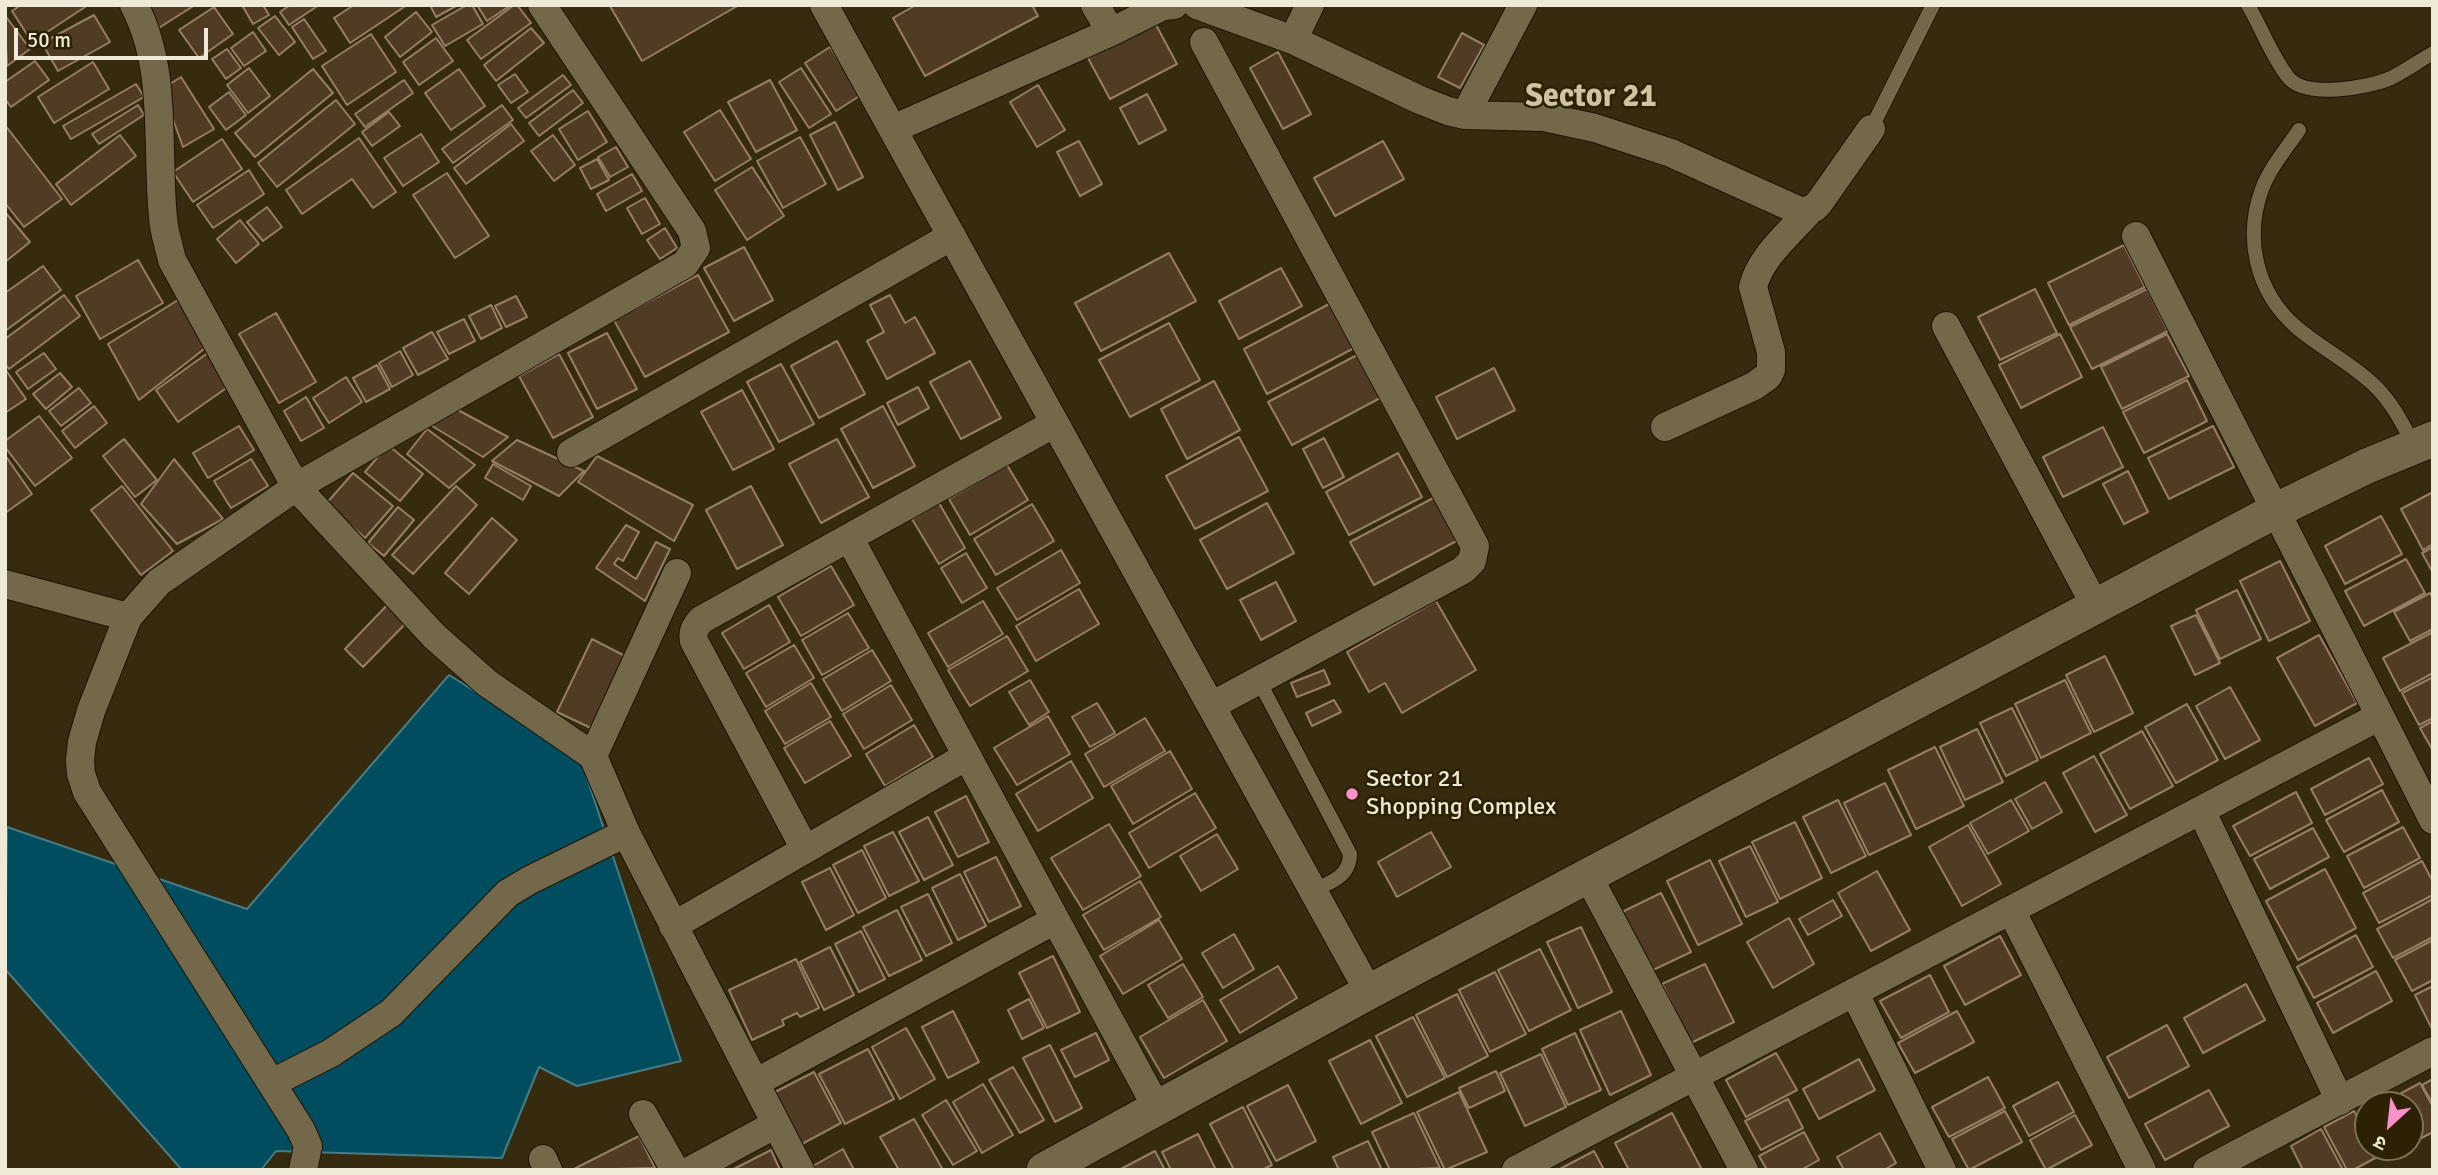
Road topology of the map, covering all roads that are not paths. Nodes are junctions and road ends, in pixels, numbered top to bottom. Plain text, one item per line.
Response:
1 (134, 5) edge
2 (542, 5) edge
3 (824, 5) edge
4 (1095, 5) edge
5 (1174, 5) edge
6 (1197, 5) edge
7 (1310, 5) edge
8 (1523, 5) edge
9 (1933, 5) edge
10 (2248, 5) edge
11 (1241, 12) edge
12 (1111, 33) junction
13 (1293, 40) junction
14 (1204, 42) dead end
15 (2433, 52) edge
16 (1465, 115) junction
17 (893, 129) junction
18 (1871, 129) joint
19 (2299, 130) dead end
20 (1809, 211) junction
21 (951, 236) junction
22 (2136, 236) dead end
23 (1946, 326) dead end
24 (1055, 423) junction
25 (1665, 427) dead end
26 (2423, 442) edge
27 (571, 453) dead end
28 (296, 487) junction
29 (2277, 510) junction
30 (850, 539) junction
31 (677, 573) dead end
32 (5, 584) edge
33 (2096, 607) junction
34 (128, 617) junction
35 (653, 626) junction
36 (693, 634) junction
37 (1259, 681) junction
38 (1211, 706) junction
39 (2380, 716) junction
40 (593, 756) junction
41 (967, 756) junction
42 (2201, 810) junction
43 (2433, 820) edge
44 (626, 834) junction
45 (805, 849) junction
46 (1588, 876) junction
47 (1313, 890) junction
48 (2011, 910) junction
49 (1055, 920) junction
50 (673, 926) junction
51 (1369, 992) junction
52 (1854, 992) junction
53 (2433, 1051) edge
54 (1694, 1076) junction
55 (272, 1083) junction
56 (755, 1083) junction
57 (2340, 1101) junction
58 (1157, 1108) junction
59 (643, 1114) dead end
60 (776, 1124) junction
61 (1048, 1169) edge
62 (303, 1170) edge
63 (675, 1170) edge
64 (691, 1170) edge
65 (800, 1170) edge
66 (1516, 1170) edge
67 (1744, 1170) edge
68 (1942, 1170) edge
69 (2142, 1170) edge
70 (2207, 1170) edge

1 - 28 street
2 - 28 street
3 - 17 street
4 - 12 street
5 - 12 street
6 - 11 street
7 - 13 street
8 - 16 street
9 - 18 lane
10 - 15 lane
11 - 13 street
12 - 17 street
13 - 16 street
14 - 37 street
16 - 20 street
17 - 21 street
18 - 20 street
19 - 26 lane
20 - 25 street
21 - 24 street
21 - 27 street
22 - 29 street
23 - 33 street
24 - 30 street
24 - 38 street
26 - 29 street
28 - 34 street
28 - 40 street
29 - 33 street
29 - 39 street
30 - 36 street
30 - 41 street
31 - 35 street
32 - 34 street
33 - 46 street
34 - 55 street
35 - 36 street
35 - 40 street
36 - 45 street
37 - 38 street
37 - 47 lane
38 - 47 street
39 - 42 street
39 - 43 street
40 - 44 street
41 - 45 street
41 - 49 street
42 - 48 street
42 - 57 street
44 - 50 street
44 - 55 street
45 - 50 street
46 - 51 street
46 - 54 street
47 - 51 street
48 - 52 street
48 - 69 street
49 - 56 street
49 - 58 street
50 - 56 street
51 - 58 street
52 - 54 street
52 - 68 street
53 - 57 street
54 - 66 street
54 - 67 street
55 - 62 street
56 - 60 street
57 - 70 street
58 - 61 street
59 - 63 street
60 - 64 street
60 - 65 street

